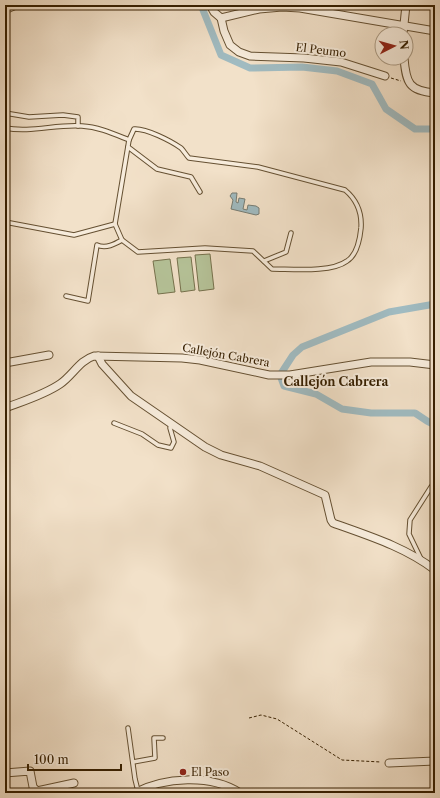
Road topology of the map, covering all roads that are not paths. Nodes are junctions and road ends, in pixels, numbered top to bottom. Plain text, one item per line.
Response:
1 (16, 5) edge
2 (210, 5) edge
3 (406, 5) edge
4 (307, 7) edge
5 (5, 10) edge
6 (221, 18) junction
7 (403, 25) junction
8 (435, 30) edge
9 (405, 66) edge
10 (385, 76) road end
11 (435, 93) edge
12 (5, 113) edge
13 (78, 126) junction
14 (5, 128) edge
15 (129, 140) junction
16 (128, 147) junction
17 (200, 192) dead end
18 (5, 222) edge
19 (115, 224) junction
20 (291, 233) dead end
21 (122, 240) junction
22 (264, 261) junction
23 (66, 296) dead end
24 (49, 355) dead end
25 (98, 356) junction
26 (5, 363) edge
27 (435, 365) edge
28 (5, 408) edge
29 (114, 423) dead end
30 (171, 423) junction
31 (431, 487) dead end
32 (420, 559) junction
33 (435, 570) edge
34 (128, 728) dead end
35 (162, 738) dead end
36 (435, 761) edge
37 (133, 762) junction
38 (389, 763) road end
39 (5, 773) edge
40 (74, 783) dead end
41 (136, 792) edge
42 (239, 793) edge

1 - 5 street
2 - 6 street
3 - 7 street
4 - 6 street
4 - 7 street
6 - 10 street, El Peumo
7 - 8 street
9 - 11 street
12 - 13 lane
13 - 14 lane
13 - 15 lane
15 - 16 lane
15 - 22 lane
16 - 17 lane
16 - 19 lane
18 - 19 lane
19 - 21 lane
20 - 22 lane
21 - 22 lane
21 - 23 lane
24 - 26 street
25 - 27 street, Callejón Cabrera
25 - 28 street, Callejón Cabrera
25 - 30 street
29 - 30 lane
30 - 32 street
31 - 32 lane
32 - 33 street
34 - 37 lane
35 - 37 lane
36 - 38 street
37 - 41 lane
39 - 40 street
41 - 42 street

